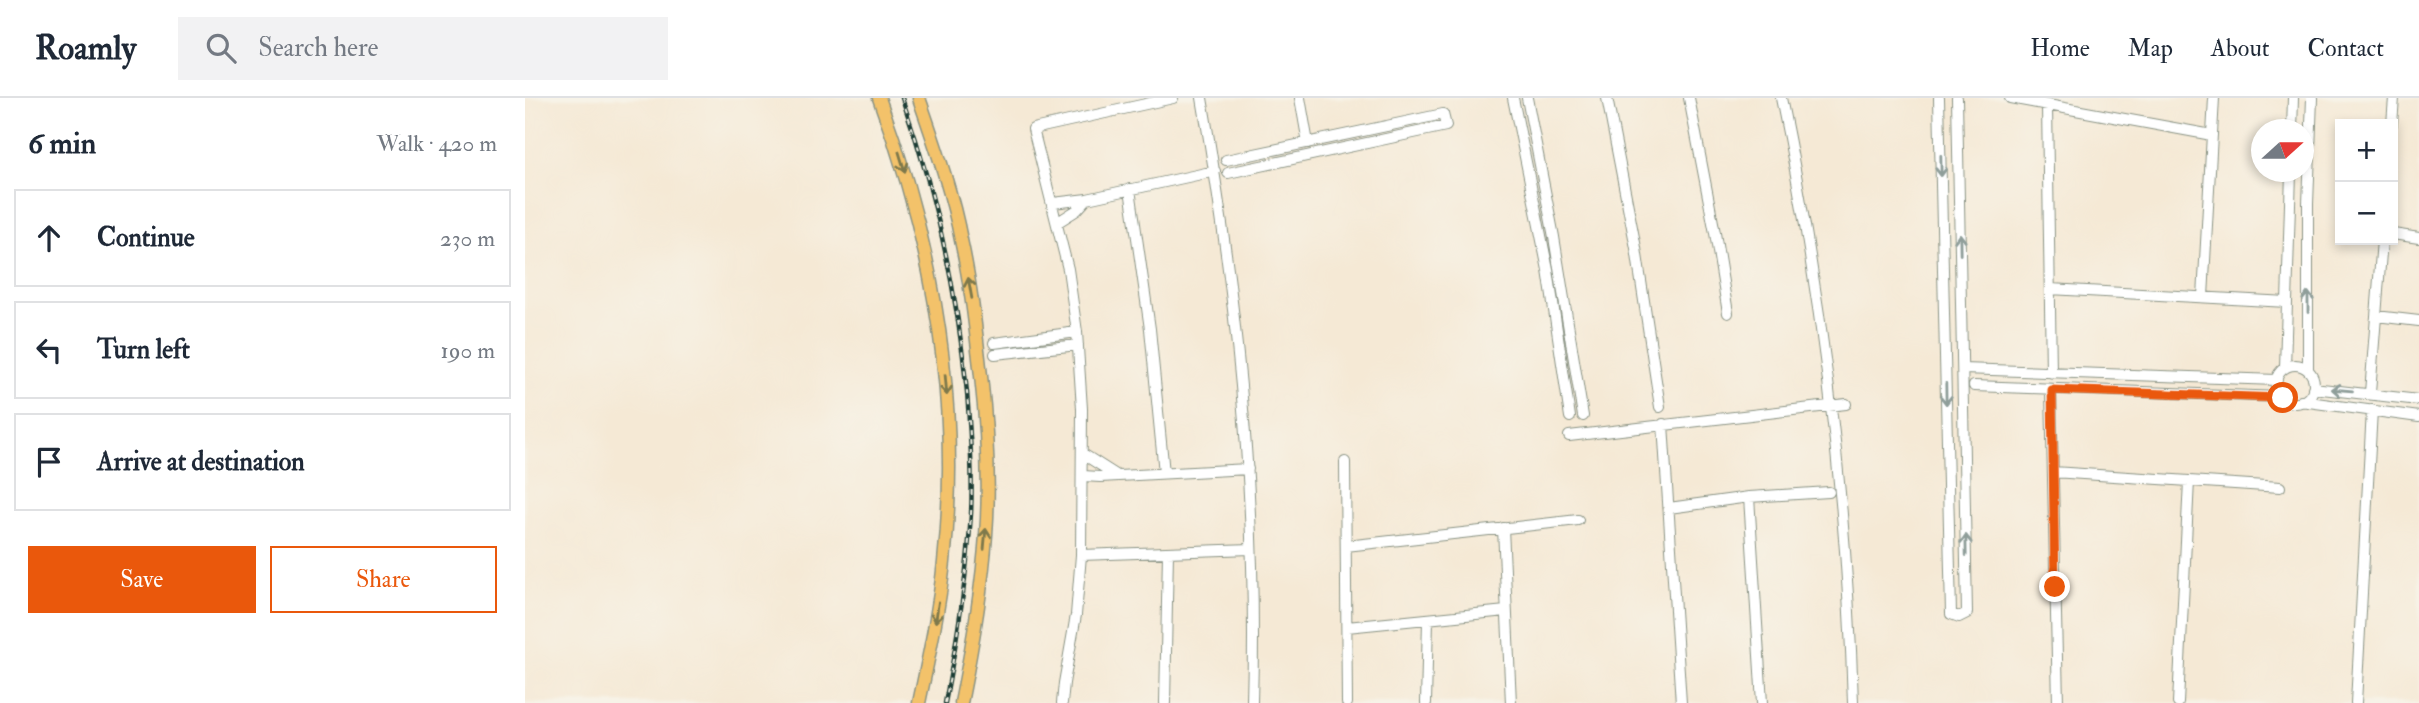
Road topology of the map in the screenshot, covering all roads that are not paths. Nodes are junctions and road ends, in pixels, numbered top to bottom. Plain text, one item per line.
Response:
1 (879, 98) edge
2 (919, 98) edge
3 (1117, 98) edge
4 (1173, 98) edge
5 (1202, 98) edge
6 (1300, 98) edge
7 (1513, 98) edge
8 (1527, 98) edge
9 (1607, 98) edge
10 (1689, 98) edge
11 (1781, 98) edge
12 (1939, 98) edge
13 (1957, 98) edge
14 (2010, 98) edge
15 (2214, 98) edge
16 (2293, 98) edge
17 (2312, 98) edge
18 (2394, 98) edge
19 (2047, 105) junction
20 (1119, 110) junction
21 (2292, 119) edge
22 (2392, 119) edge
23 (2212, 135) junction
24 (1308, 143) junction
25 (1266, 152) junction
26 (1226, 160) dead end
27 (1268, 164) junction
28 (1215, 171) junction
29 (1228, 173) dead end
30 (2291, 182) edge
31 (1130, 189) junction
32 (1087, 199) junction
33 (1053, 204) junction
34 (1058, 222) junction
35 (2398, 235) edge
36 (2419, 238) edge
37 (2382, 245) edge
38 (1943, 289) junction
39 (1961, 289) junction
40 (2050, 289) junction
41 (2203, 297) junction
42 (2287, 302) junction
43 (1728, 313) dead end
44 (2376, 316) junction
45 (2419, 321) edge
46 (1077, 332) junction
47 (993, 342) dead end
48 (1078, 345) junction
49 (995, 354) dead end
50 (2285, 368) junction
51 (1963, 369) junction
52 (2308, 370) junction
53 (2051, 373) junction
54 (1577, 378) junction
55 (1564, 379) junction
56 (2277, 380) junction
57 (1974, 386) dead end
58 (2313, 388) junction
59 (2052, 390) junction
60 (2370, 393) junction
61 (2282, 397) junction
62 (2419, 400) edge
63 (2301, 401) junction
64 (1846, 404) dead end
65 (1830, 405) junction
66 (1660, 407) dead end
67 (2372, 410) junction
68 (1583, 416) dead end
69 (2419, 416) edge
70 (1570, 417) dead end
71 (1663, 424) junction
72 (1569, 436) dead end
73 (1083, 454) junction
74 (1345, 462) dead end
75 (1248, 469) junction
76 (1164, 472) junction
77 (2053, 472) junction
78 (1117, 475) junction
79 (1083, 476) junction
80 (2189, 481) junction
81 (2280, 487) dead end
82 (1829, 492) dead end
83 (1749, 497) junction
84 (1669, 508) junction
85 (1578, 520) dead end
86 (1503, 528) junction
87 (1346, 546) junction
88 (1251, 549) junction
89 (1168, 552) junction
90 (1081, 555) junction
91 (1506, 611) junction
92 (1428, 619) junction
93 (1347, 627) junction
94 (919, 703) edge
95 (961, 703) edge
96 (1062, 703) edge
97 (1165, 703) edge
98 (1252, 703) edge
99 (1347, 703) edge
100 (1426, 703) edge
101 (1511, 703) edge
102 (1681, 703) edge
103 (1762, 703) edge
104 (1853, 703) edge
105 (2059, 703) edge
106 (2178, 703) edge
107 (2355, 703) edge

1 -> 94 main road
95 -> 2 main road
3 - 20 street
4 - 20 street
5 - 28 street
6 - 24 street
7 - 55 street
8 - 54 street
9 - 66 street
10 - 43 street
11 - 65 street
12 -> 38 street
39 -> 13 street
14 - 19 street
15 - 23 street
16 - 21 street
52 -> 17 street
18 - 22 street
19 - 23 street
19 - 40 street
20 - 33 street
23 - 41 street
24 - 25 street
24 - 27 street
25 - 26 street
25 - 27 street
27 - 29 street
28 - 31 street
28 - 75 street
30 - 42 street
31 - 32 street
31 - 76 street
32 - 33 street
32 - 34 street
33 - 34 street
34 - 46 street
35 - 36 street
37 - 44 street
38 - 39 street
38 -> 51 street
39 - 51 street
40 - 41 street
40 - 53 street
41 - 42 street
42 - 50 street
44 - 45 street
44 - 60 street
46 - 47 street
46 - 48 street
48 - 49 street
48 - 73 street
50 - 52 street
50 - 56 street
51 - 53 street
52 - 58 street
53 - 56 street
54 - 55 street
54 - 68 street
55 - 70 street
56 - 61 street
57 - 59 street
60 -> 58 street
58 - 63 street
59 - 61 street
59 - 77 street
60 - 62 street
61 - 63 street
63 - 67 street
64 - 65 street
65 - 71 street
65 - 104 street
67 - 69 street
67 - 107 street
71 - 72 street
71 - 84 street
73 - 78 street
73 - 79 street
74 - 87 street
75 - 76 street
75 - 88 street
76 - 78 street
77 - 80 street
77 - 105 street
78 - 79 street
79 - 90 street
80 - 81 street
80 - 106 street
82 - 83 street
83 - 84 street
83 - 103 street
84 - 102 street
85 - 86 street
86 - 87 street
86 - 91 street
87 - 93 street
88 - 89 street
88 - 98 street
89 - 90 street
89 - 97 street
90 - 96 street
91 - 92 street
91 - 101 street
92 - 93 street
92 - 100 street
93 - 99 street

